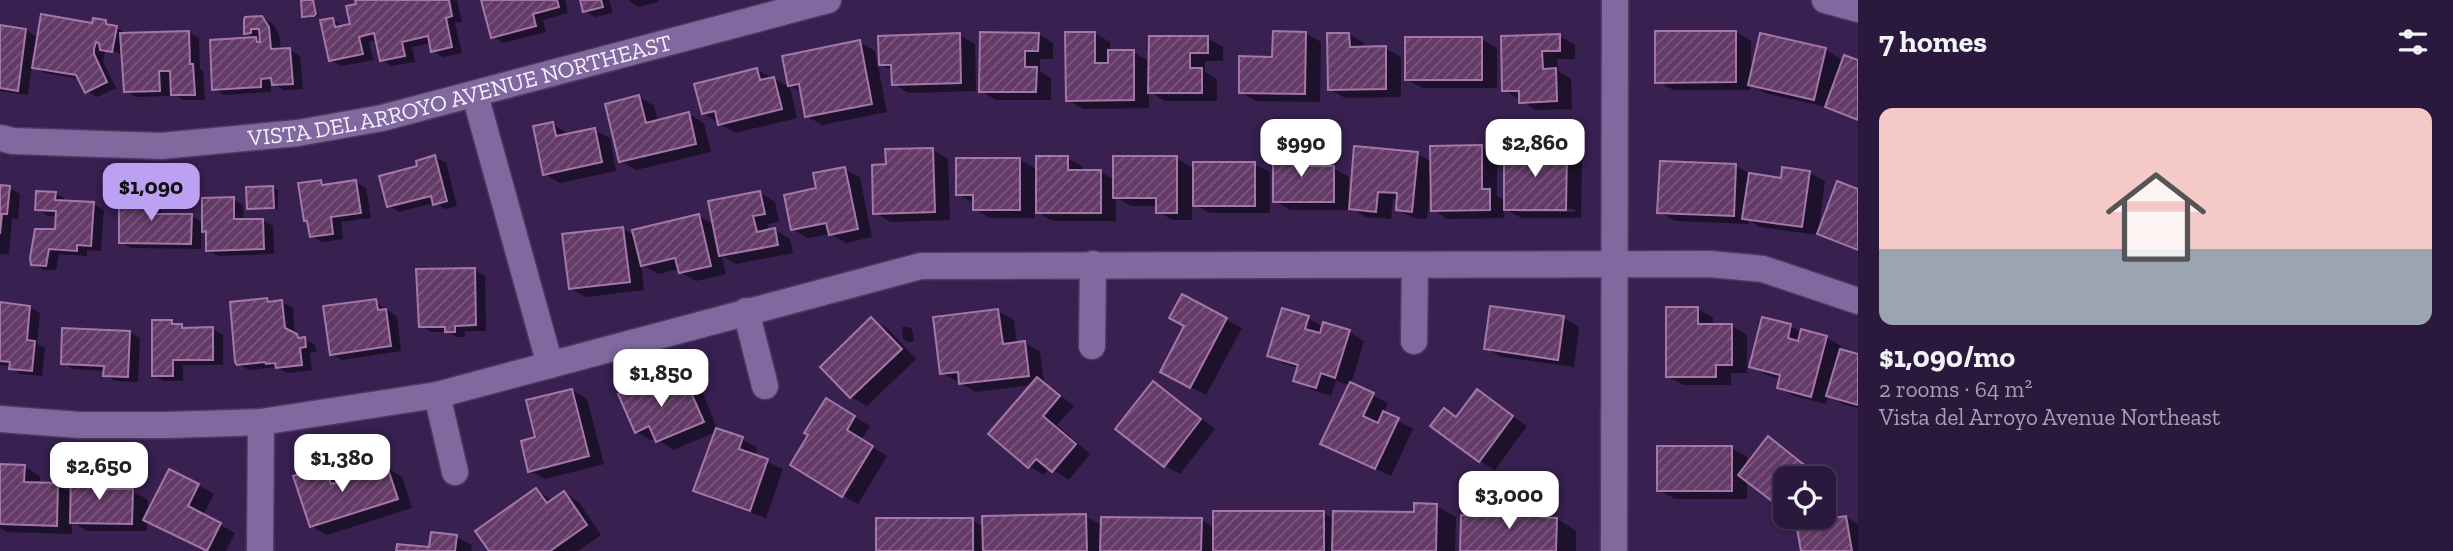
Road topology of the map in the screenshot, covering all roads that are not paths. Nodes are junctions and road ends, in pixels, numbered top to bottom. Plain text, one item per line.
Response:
1 (828, 0) edge
2 (1615, 0) edge
3 (1825, 0) edge
4 (1858, 9) edge
5 (475, 95) junction
6 (0, 138) edge
7 (1615, 263) junction
8 (1093, 264) junction
9 (1415, 265) junction
10 (1858, 301) edge
11 (746, 311) junction
12 (1414, 341) dead end
13 (1092, 346) dead end
14 (550, 365) junction
15 (765, 386) dead end
16 (437, 395) junction
17 (0, 419) edge
18 (261, 422) junction
19 (455, 472) dead end
20 (260, 551) edge
21 (1614, 551) edge

1 - 5 street, VISTA DEL ARROYO AVENUE NORTHEAST
2 - 7 street
3 - 4 street
5 - 6 street, VISTA DEL ARROYO AVENUE NORTHEAST
5 - 14 street
7 - 9 street
7 - 10 street
7 - 21 street
8 - 9 street
8 - 11 street
8 - 13 street
9 - 12 street
11 - 14 street
11 - 15 street
14 - 16 street
16 - 18 street
16 - 19 street
17 - 18 street
18 - 20 street

